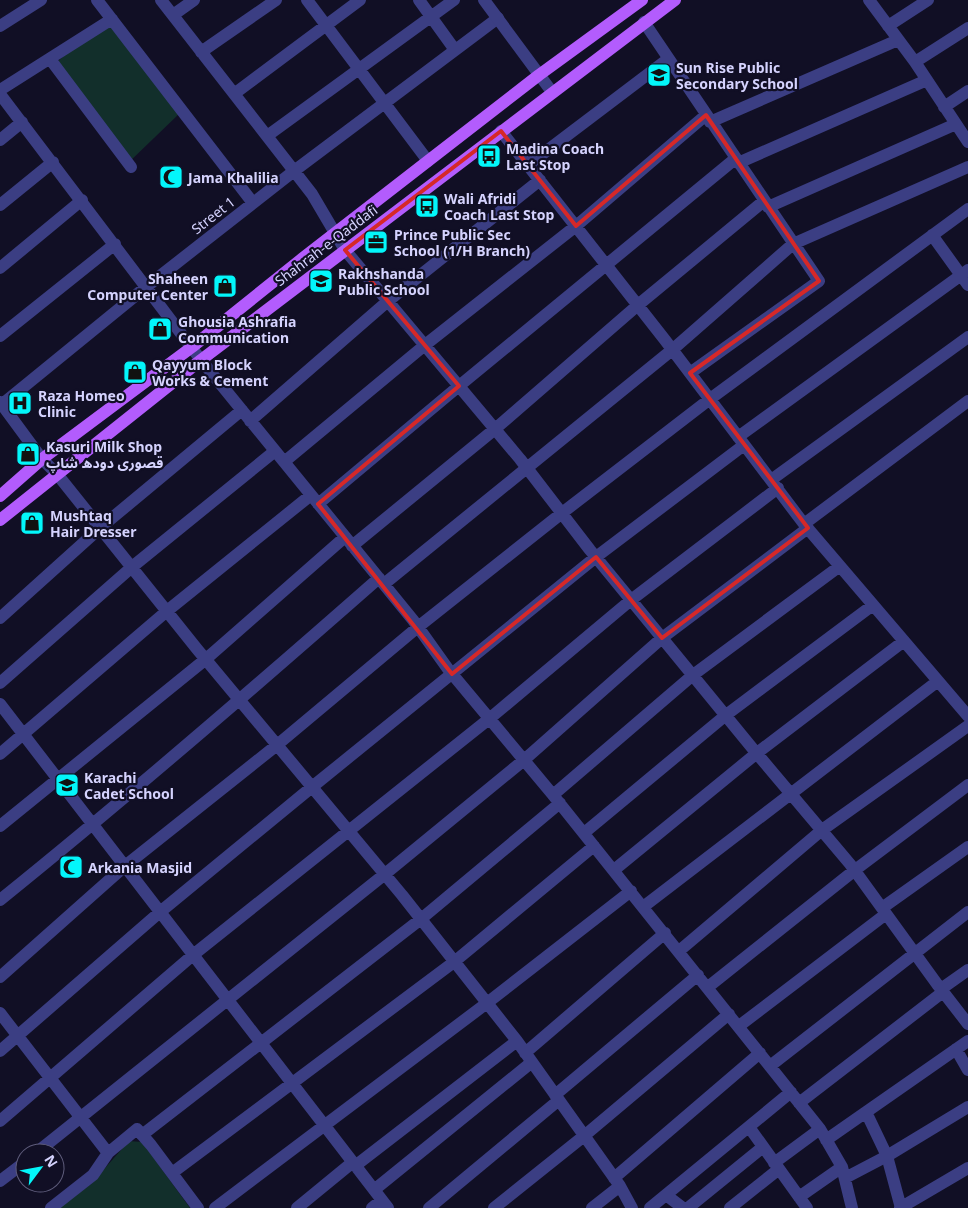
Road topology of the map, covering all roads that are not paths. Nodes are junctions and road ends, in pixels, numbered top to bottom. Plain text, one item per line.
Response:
1 (41, 0) edge
2 (97, 0) edge
3 (161, 0) edge
4 (194, 0) edge
5 (276, 0) edge
6 (307, 0) edge
7 (360, 0) edge
8 (419, 0) edge
9 (454, 0) edge
10 (484, 0) edge
11 (642, 0) edge
12 (675, 0) edge
13 (869, 0) edge
14 (928, 0) edge
15 (173, 15) junction
16 (431, 16) junction
17 (498, 18) junction
18 (112, 19) junction
19 (644, 22) junction
20 (0, 26) edge
21 (326, 26) junction
22 (888, 26) junction
23 (968, 28) edge
24 (898, 40) junction
25 (455, 50) junction
26 (201, 52) junction
27 (50, 59) junction
28 (668, 59) junction
29 (915, 62) junction
30 (358, 69) junction
31 (539, 75) junction
32 (927, 80) junction
33 (0, 90) edge
34 (968, 91) edge
35 (552, 92) junction
36 (0, 94) edge
37 (234, 94) junction
38 (384, 103) junction
39 (944, 106) junction
40 (708, 118) junction
41 (22, 122) junction
42 (956, 124) junction
43 (501, 131) junction
44 (267, 136) junction
45 (0, 140) edge
46 (968, 142) edge
47 (428, 161) junction
48 (737, 161) junction
49 (53, 162) junction
50 (528, 165) junction
51 (131, 167) dead end
52 (968, 167) edge
53 (294, 171) junction
54 (540, 180) junction
55 (82, 200) junction
56 (253, 203) junction
57 (766, 204) junction
58 (0, 205) edge
59 (968, 208) edge
60 (576, 226) junction
61 (335, 233) junction
62 (932, 235) junction
63 (115, 244) junction
64 (793, 244) junction
65 (345, 250) junction
66 (606, 265) junction
67 (0, 268) edge
68 (966, 277) edge
69 (146, 287) junction
70 (388, 301) junction
71 (638, 305) junction
72 (0, 336) edge
73 (968, 337) edge
74 (425, 345) junction
75 (192, 347) junction
76 (672, 350) junction
77 (201, 360) junction
78 (690, 373) junction
79 (459, 386) junction
80 (710, 399) junction
81 (968, 401) edge
82 (1, 404) edge
83 (242, 410) junction
84 (250, 420) junction
85 (495, 429) junction
86 (741, 441) junction
87 (275, 451) junction
88 (42, 459) junction
89 (284, 462) junction
90 (527, 467) junction
91 (57, 474) junction
92 (774, 484) junction
93 (0, 496) edge
94 (315, 499) junction
95 (562, 513) junction
96 (0, 520) edge
97 (806, 526) junction
98 (100, 528) junction
99 (349, 541) junction
100 (596, 557) junction
101 (840, 566) junction
102 (132, 567) junction
103 (381, 581) junction
104 (631, 600) junction
105 (873, 605) junction
106 (167, 611) junction
107 (0, 618) edge
108 (418, 627) junction
109 (662, 638) junction
110 (904, 641) junction
111 (206, 659) junction
112 (452, 674) junction
113 (693, 675) junction
114 (938, 681) junction
115 (0, 683) edge
116 (240, 700) junction
117 (0, 704) edge
118 (726, 715) junction
119 (967, 717) edge
120 (489, 719) junction
121 (23, 734) junction
122 (277, 745) junction
123 (0, 754) edge
124 (757, 754) junction
125 (524, 760) junction
126 (57, 778) junction
127 (968, 785) edge
128 (312, 787) junction
129 (790, 793) junction
130 (556, 799) junction
131 (93, 825) junction
132 (0, 826) edge
133 (822, 830) junction
134 (349, 831) junction
135 (584, 834) junction
136 (594, 846) junction
137 (968, 847) edge
138 (125, 866) junction
139 (614, 870) junction
140 (855, 870) junction
141 (385, 874) junction
142 (631, 891) junction
143 (0, 900) edge
144 (643, 907) junction
145 (884, 911) junction
146 (160, 912) junction
147 (968, 912) edge
148 (421, 919) junction
149 (665, 933) junction
150 (679, 951) junction
151 (914, 952) junction
152 (193, 955) junction
153 (454, 962) junction
154 (968, 970) edge
155 (698, 975) junction
156 (0, 977) edge
157 (708, 987) junction
158 (942, 991) junction
159 (227, 999) junction
160 (487, 1003) junction
161 (0, 1013) edge
162 (729, 1014) junction
163 (968, 1024) edge
164 (739, 1026) junction
165 (18, 1036) junction
166 (517, 1041) junction
167 (968, 1041) edge
168 (261, 1043) junction
169 (956, 1050) junction
170 (0, 1051) edge
171 (760, 1053) junction
172 (528, 1057) junction
173 (770, 1066) junction
174 (968, 1070) edge
175 (50, 1079) junction
176 (293, 1084) junction
177 (557, 1098) junction
178 (795, 1098) junction
179 (968, 1107) edge
180 (866, 1112) junction
181 (80, 1118) junction
182 (0, 1121) edge
183 (324, 1125) junction
184 (749, 1127) junction
185 (823, 1134) junction
186 (142, 1135) junction
187 (584, 1136) junction
188 (49, 1143) edge
189 (763, 1147) junction
190 (108, 1154) junction
191 (887, 1156) junction
192 (354, 1164) junction
193 (777, 1166) junction
194 (968, 1168) edge
195 (15, 1170) edge
196 (844, 1172) junction
197 (172, 1173) junction
198 (0, 1182) edge
199 (617, 1182) junction
200 (666, 1195) junction
201 (799, 1197) junction
202 (379, 1202) edge
203 (51, 1208) edge
204 (198, 1208) edge
205 (215, 1208) edge
206 (297, 1208) edge
207 (429, 1208) edge
208 (494, 1208) edge
209 (592, 1208) edge
210 (632, 1208) edge
211 (650, 1208) edge
212 (684, 1208) edge
213 (688, 1208) edge
214 (730, 1208) edge
215 (807, 1208) edge
216 (852, 1208) edge
217 (900, 1208) edge

1 - 20 street
2 - 18 street
3 - 15 street
4 - 15 street
5 - 26 street
6 - 21 street
7 - 21 street
8 - 16 street
9 - 16 street
10 - 17 street
11 - 31 main road, Shahrah-e-Qaddafi
12 - 19 main road, Shahrah-e-Qaddafi
13 - 22 street
14 - 22 street
15 - 26 street
16 - 25 street
16 - 30 street
17 - 25 street, Street 1
17 - 31 street
18 - 27 street
18 - 56 street
19 - 28 street
19 - 35 main road, Shahrah-e-Qaddafi
21 - 30 street
21 - 37 street
22 - 24 street
23 - 29 street
24 - 29 street
24 - 40 street
25 - 38 street, Street 1
26 - 37 street
27 - 33 street
27 - 51 street
28 - 40 street
28 - 50 street
29 - 32 street
30 - 38 street
30 - 44 street
31 - 35 street
31 - 47 main road, Shahrah-e-Qaddafi
32 - 39 street
32 - 48 street
34 - 39 street
35 - 43 main road, Shahrah-e-Qaddafi
36 - 41 street
37 - 44 street
38 - 47 street
38 - 53 street, Street 1
39 - 42 street
40 - 48 street
40 - 60 street
41 - 45 street
41 - 49 street
42 - 46 street
42 - 57 street
43 - 50 street
43 - 65 main road, Shahrah-e-Qaddafi
44 - 53 street
47 - 61 main road, Shahrah-e-Qaddafi
48 - 57 street
48 - 66 street
49 - 55 street
49 - 58 street
50 - 54 street
52 - 64 street
53 - 56 street, Street 1
53 - 61 street
54 - 60 street
54 - 70 street
55 - 63 street
55 - 67 street
56 - 69 street, Street 1
57 - 64 street
57 - 71 street
59 - 62 street
60 - 66 street
60 - 74 street
61 - 65 street
61 - 75 main road, Shahrah-e-Qaddafi
62 - 68 street
62 - 80 street
63 - 69 street
63 - 72 street
64 - 76 street
64 - 78 street
65 - 70 street
65 - 77 main road, Shahrah-e-Qaddafi
66 - 71 street
66 - 79 street
68 - 86 street
69 - 75 street
69 - 82 street, Street 1
70 - 74 street
70 - 84 street
71 - 76 street
71 - 85 street
73 - 92 street
74 - 79 street
74 - 89 street
75 - 77 street
75 - 88 main road, Shahrah-e-Qaddafi
76 - 78 street
76 - 90 street
77 - 83 street
77 - 91 main road, Shahrah-e-Qaddafi
78 - 80 street
79 - 85 street
79 - 94 street
80 - 86 street
80 - 95 street
81 - 97 street
82 - 88 street
83 - 84 street
83 - 98 street
84 - 87 street
85 - 90 street
85 - 99 street
86 - 92 street
86 - 100 street
87 - 89 street
87 - 102 street
88 - 91 street
88 - 93 main road, Shahrah-e-Qaddafi
89 - 94 street
90 - 95 street
90 - 103 street
91 - 96 main road, Shahrah-e-Qaddafi
91 - 98 street
92 - 97 street
92 - 104 street
94 - 99 street
94 - 106 street
95 - 100 street
95 - 108 street
97 - 101 street
97 - 109 street
98 - 102 street
98 - 107 street
99 - 103 street
99 - 111 street
100 - 104 street
100 - 112 street
101 - 105 street
101 - 113 street
102 - 106 street
102 - 115 street
103 - 108 street
103 - 116 street
104 - 109 street
104 - 120 street
105 - 110 street
105 - 118 street
106 - 111 street
106 - 121 street
108 - 112 street
108 - 122 street
109 - 113 street
109 - 125 street
110 - 114 street
110 - 124 street
111 - 116 street
111 - 126 street
112 - 120 street
112 - 128 street
113 - 118 street
113 - 130 street
114 - 119 street
114 - 129 street
116 - 122 street
116 - 131 street
117 - 121 street
118 - 124 street
118 - 135 street
119 - 133 street
120 - 125 street
120 - 134 street
121 - 123 street
121 - 126 street
122 - 128 street
122 - 138 street
124 - 129 street
124 - 139 street
125 - 130 street
125 - 141 street
126 - 131 street
126 - 132 street
127 - 140 street
128 - 134 street
128 - 146 street
129 - 133 street
129 - 144 street
130 - 135 street
130 - 148 street
131 - 138 street
131 - 143 street
133 - 140 street
133 - 150 street
134 - 141 street
134 - 152 street
135 - 136 street
136 - 139 street
136 - 153 street
137 - 145 street
138 - 146 street
138 - 156 street
139 - 142 street
140 - 145 street
140 - 157 street
141 - 148 street
141 - 159 street
142 - 144 street
142 - 160 street
144 - 149 street
145 - 151 street
145 - 164 street
146 - 152 street
146 - 165 street
147 - 151 street
148 - 153 street
148 - 168 street
149 - 150 street
149 - 172 street
150 - 155 street
151 - 158 street
151 - 173 street
152 - 159 street
152 - 175 street
153 - 160 street
153 - 176 street
154 - 158 street
155 - 157 street
155 - 177 street
157 - 162 street
158 - 163 street
158 - 178 street
159 - 168 street
159 - 181 street
160 - 166 street
160 - 183 street
161 - 165 street
162 - 164 street
162 - 187 street
164 - 171 street
165 - 170 street
165 - 175 street
166 - 172 street
166 - 192 street
167 - 169 street
168 - 176 street
168 - 186 street
169 - 174 street
169 - 180 street
171 - 173 street
171 - 199 street
172 - 177 street
172 - 202 street
173 - 178 street
175 - 181 street
175 - 182 street
176 - 183 street
176 - 197 street
177 - 187 street
177 - 207 street
178 - 184 street
178 - 185 street
179 - 191 street
180 - 185 street
180 - 191 street
181 - 188 street
181 - 190 street
183 - 192 street
183 - 205 street
184 - 189 street
184 - 200 street
185 - 193 street
185 - 196 street
186 - 190 street
186 - 197 street
187 - 199 street
187 - 208 street
189 - 193 street
189 - 213 street
190 - 203 street
191 - 196 street
191 - 217 street
192 - 202 street
192 - 206 street
193 - 201 street
193 - 214 street
194 - 217 street
195 - 198 street
196 - 201 street
196 - 216 street
197 - 204 street
199 - 209 street
199 - 210 street
200 - 211 street
200 - 212 street
201 - 215 street

